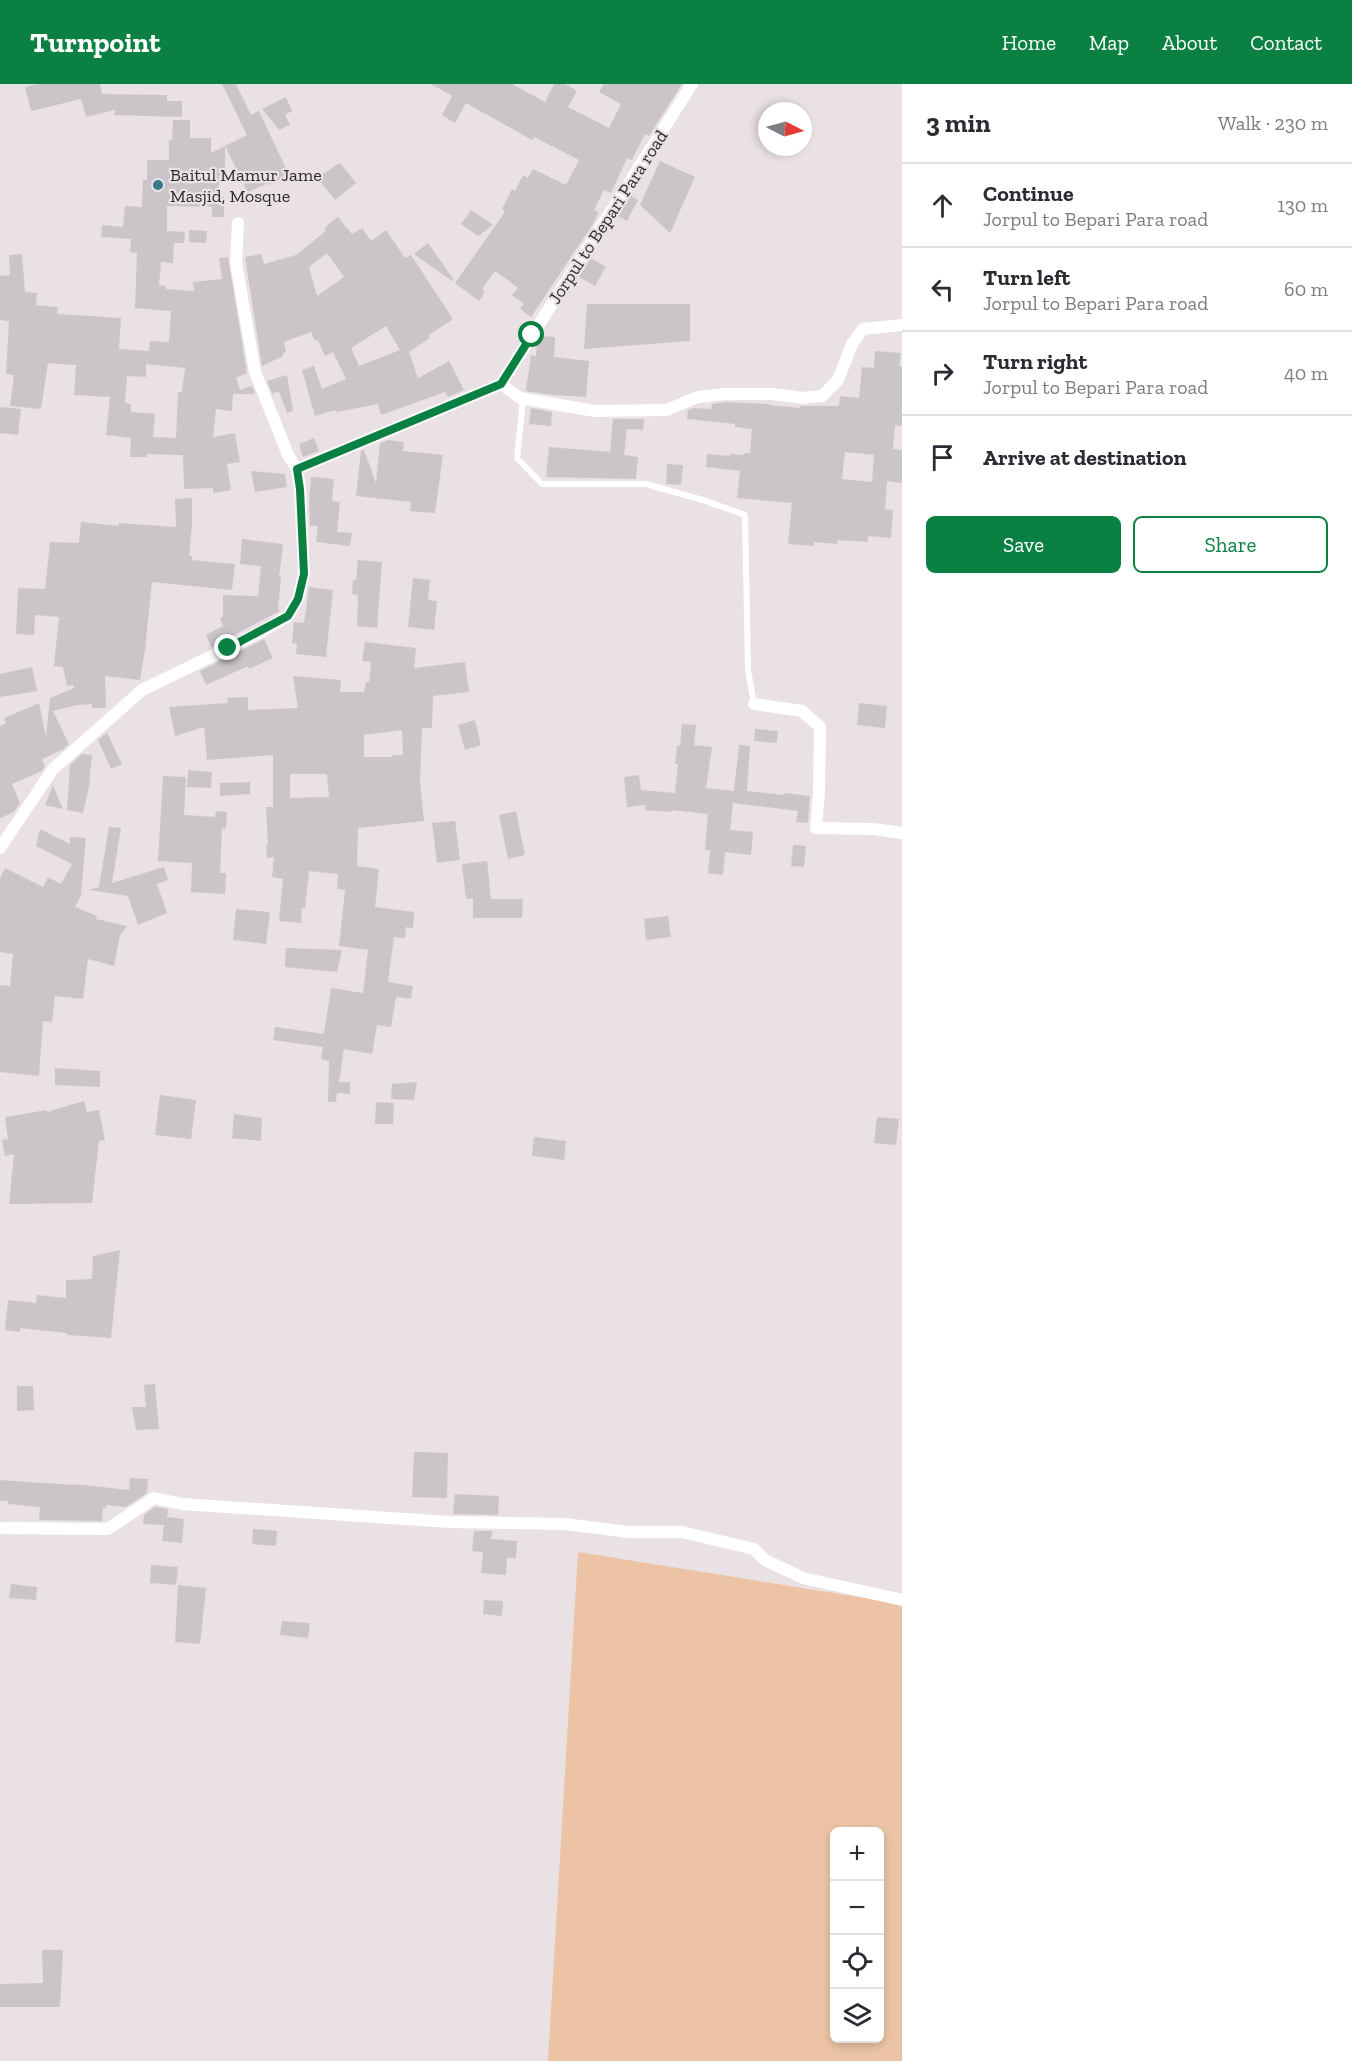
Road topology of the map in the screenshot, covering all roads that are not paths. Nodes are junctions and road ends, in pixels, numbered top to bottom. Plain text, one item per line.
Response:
1 (692, 84) edge
2 (238, 223) dead end
3 (902, 325) edge
4 (501, 384) junction
5 (523, 399) junction
6 (297, 469) junction
7 (754, 704) joint
8 (902, 833) edge
9 (0, 848) edge
10 (0, 1528) edge
11 (902, 1600) edge

1 - 4 street, Jorpul to Bepari Para road
2 - 6 street
3 - 5 street
4 - 5 street
4 - 6 street
5 - 7 lane
6 - 9 street
7 - 8 street
10 - 11 street

